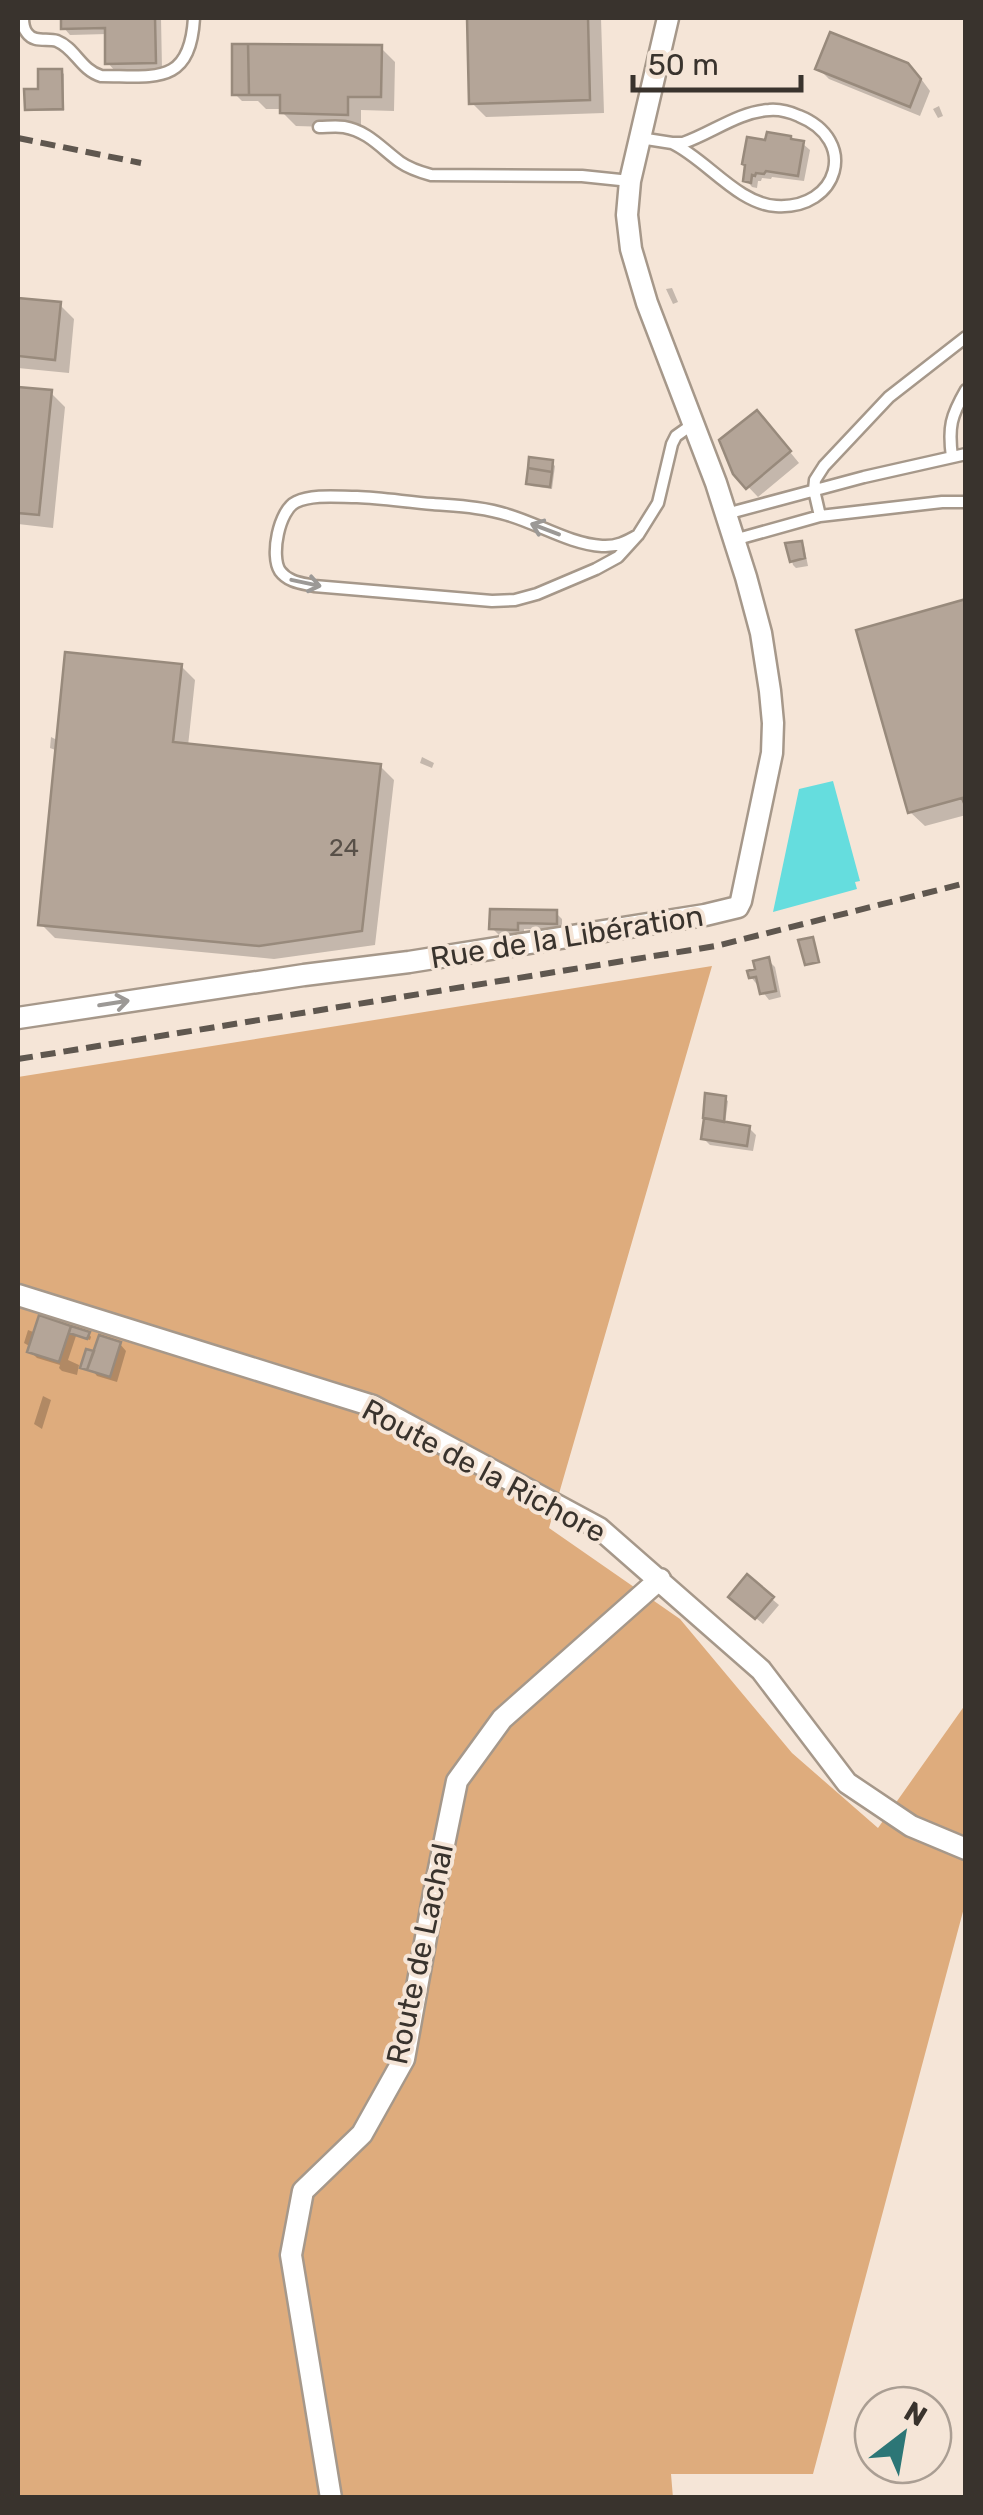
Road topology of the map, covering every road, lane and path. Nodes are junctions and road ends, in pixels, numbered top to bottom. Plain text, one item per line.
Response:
1 (23, 18) edge
2 (194, 18) edge
3 (668, 18) edge
4 (319, 126) dead end
5 (640, 138) junction
6 (672, 143) junction
7 (630, 181) junction
8 (966, 337) edge
9 (966, 390) edge
10 (693, 424) junction
11 (966, 454) edge
12 (952, 457) junction
13 (814, 490) junction
14 (966, 502) edge
15 (726, 514) junction
16 (820, 516) junction
17 (638, 535) junction
18 (734, 540) junction
19 (18, 1018) edge
20 (18, 1294) edge
21 (660, 1579) junction
22 (966, 1849) edge
23 (331, 2498) edge

1 - 2 lane
3 - 5 street, Rue de la Libération
4 - 7 lane
5 - 6 lane
5 - 7 street, Rue de la Libération
6 - 6 lane
7 - 10 street, Rue de la Libération
8 - 13 lane
9 - 12 lane
10 - 15 street, Rue de la Libération
10 - 17 lane
11 - 12 lane
12 - 13 lane
13 - 15 lane
13 - 16 lane
14 - 16 lane
15 - 18 street, Rue de la Libération
16 - 18 lane
17 -> 17 lane
19 -> 18 street, Rue de la Libération
20 - 21 street, Route de la Richore
21 - 22 street, Route de la Richore
21 - 23 street, Route de Lachal

